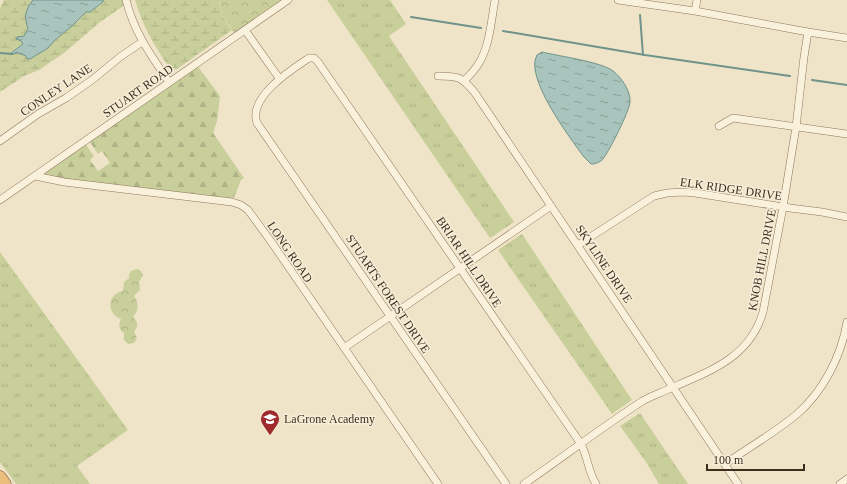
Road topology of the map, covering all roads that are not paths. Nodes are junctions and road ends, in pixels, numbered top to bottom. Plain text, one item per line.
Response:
1 (126, 0) edge
2 (288, 0) edge
3 (494, 0) edge
4 (618, 0) edge
5 (697, 0) edge
6 (695, 11) junction
7 (245, 30) junction
8 (808, 32) junction
9 (847, 38) edge
10 (142, 42) junction
11 (438, 76) dead end
12 (279, 78) junction
13 (465, 80) junction
14 (170, 82) junction
15 (719, 126) dead end
16 (796, 127) junction
17 (847, 134) edge
18 (0, 140) edge
19 (35, 176) junction
20 (0, 200) edge
21 (551, 206) junction
22 (783, 207) junction
23 (847, 217) edge
24 (578, 245) junction
25 (460, 268) junction
26 (390, 316) junction
27 (847, 326) edge
28 (344, 348) junction
29 (673, 387) junction
30 (582, 444) junction
31 (725, 464) junction
32 (0, 478) edge
33 (847, 479) edge
34 (4, 484) edge
35 (438, 484) edge
36 (506, 484) edge
37 (524, 484) edge
38 (596, 484) edge
39 (738, 484) edge
40 (840, 484) edge

1 - 10 street
2 - 7 street, STUART ROAD
3 - 13 street
4 - 6 street
5 - 6 street
6 - 8 street
7 - 12 street
7 - 14 street, STUART ROAD
8 - 9 street
8 - 16 street, KNOB HILL DRIVE
10 - 14 street
10 - 18 street, CONLEY LANE
11 - 13 street
12 - 25 street, BRIAR HILL DRIVE
12 - 26 street, STUARTS FOREST DRIVE
13 - 21 street, SKYLINE DRIVE
14 - 19 street, STUART ROAD
15 - 16 street
16 - 17 street
16 - 22 street, KNOB HILL DRIVE
19 - 20 street, STUART ROAD
19 - 28 street, LONG ROAD
21 - 24 street, SKYLINE DRIVE
21 - 25 street
22 - 23 street, ELK RIDGE DRIVE
22 - 24 street, ELK RIDGE DRIVE
22 - 29 street, KNOB HILL DRIVE
24 - 29 street, SKYLINE DRIVE
25 - 26 street
25 - 30 street, BRIAR HILL DRIVE
26 - 28 street
26 - 36 street, STUARTS FOREST DRIVE
27 - 31 street
28 - 35 street, LONG ROAD
29 - 30 street, KNOB HILL DRIVE
29 - 31 street, SKYLINE DRIVE
30 - 37 street, KNOB HILL DRIVE
30 - 38 street, BRIAR HILL DRIVE
31 - 39 street, SKYLINE DRIVE
32 - 34 highway
33 - 40 street

